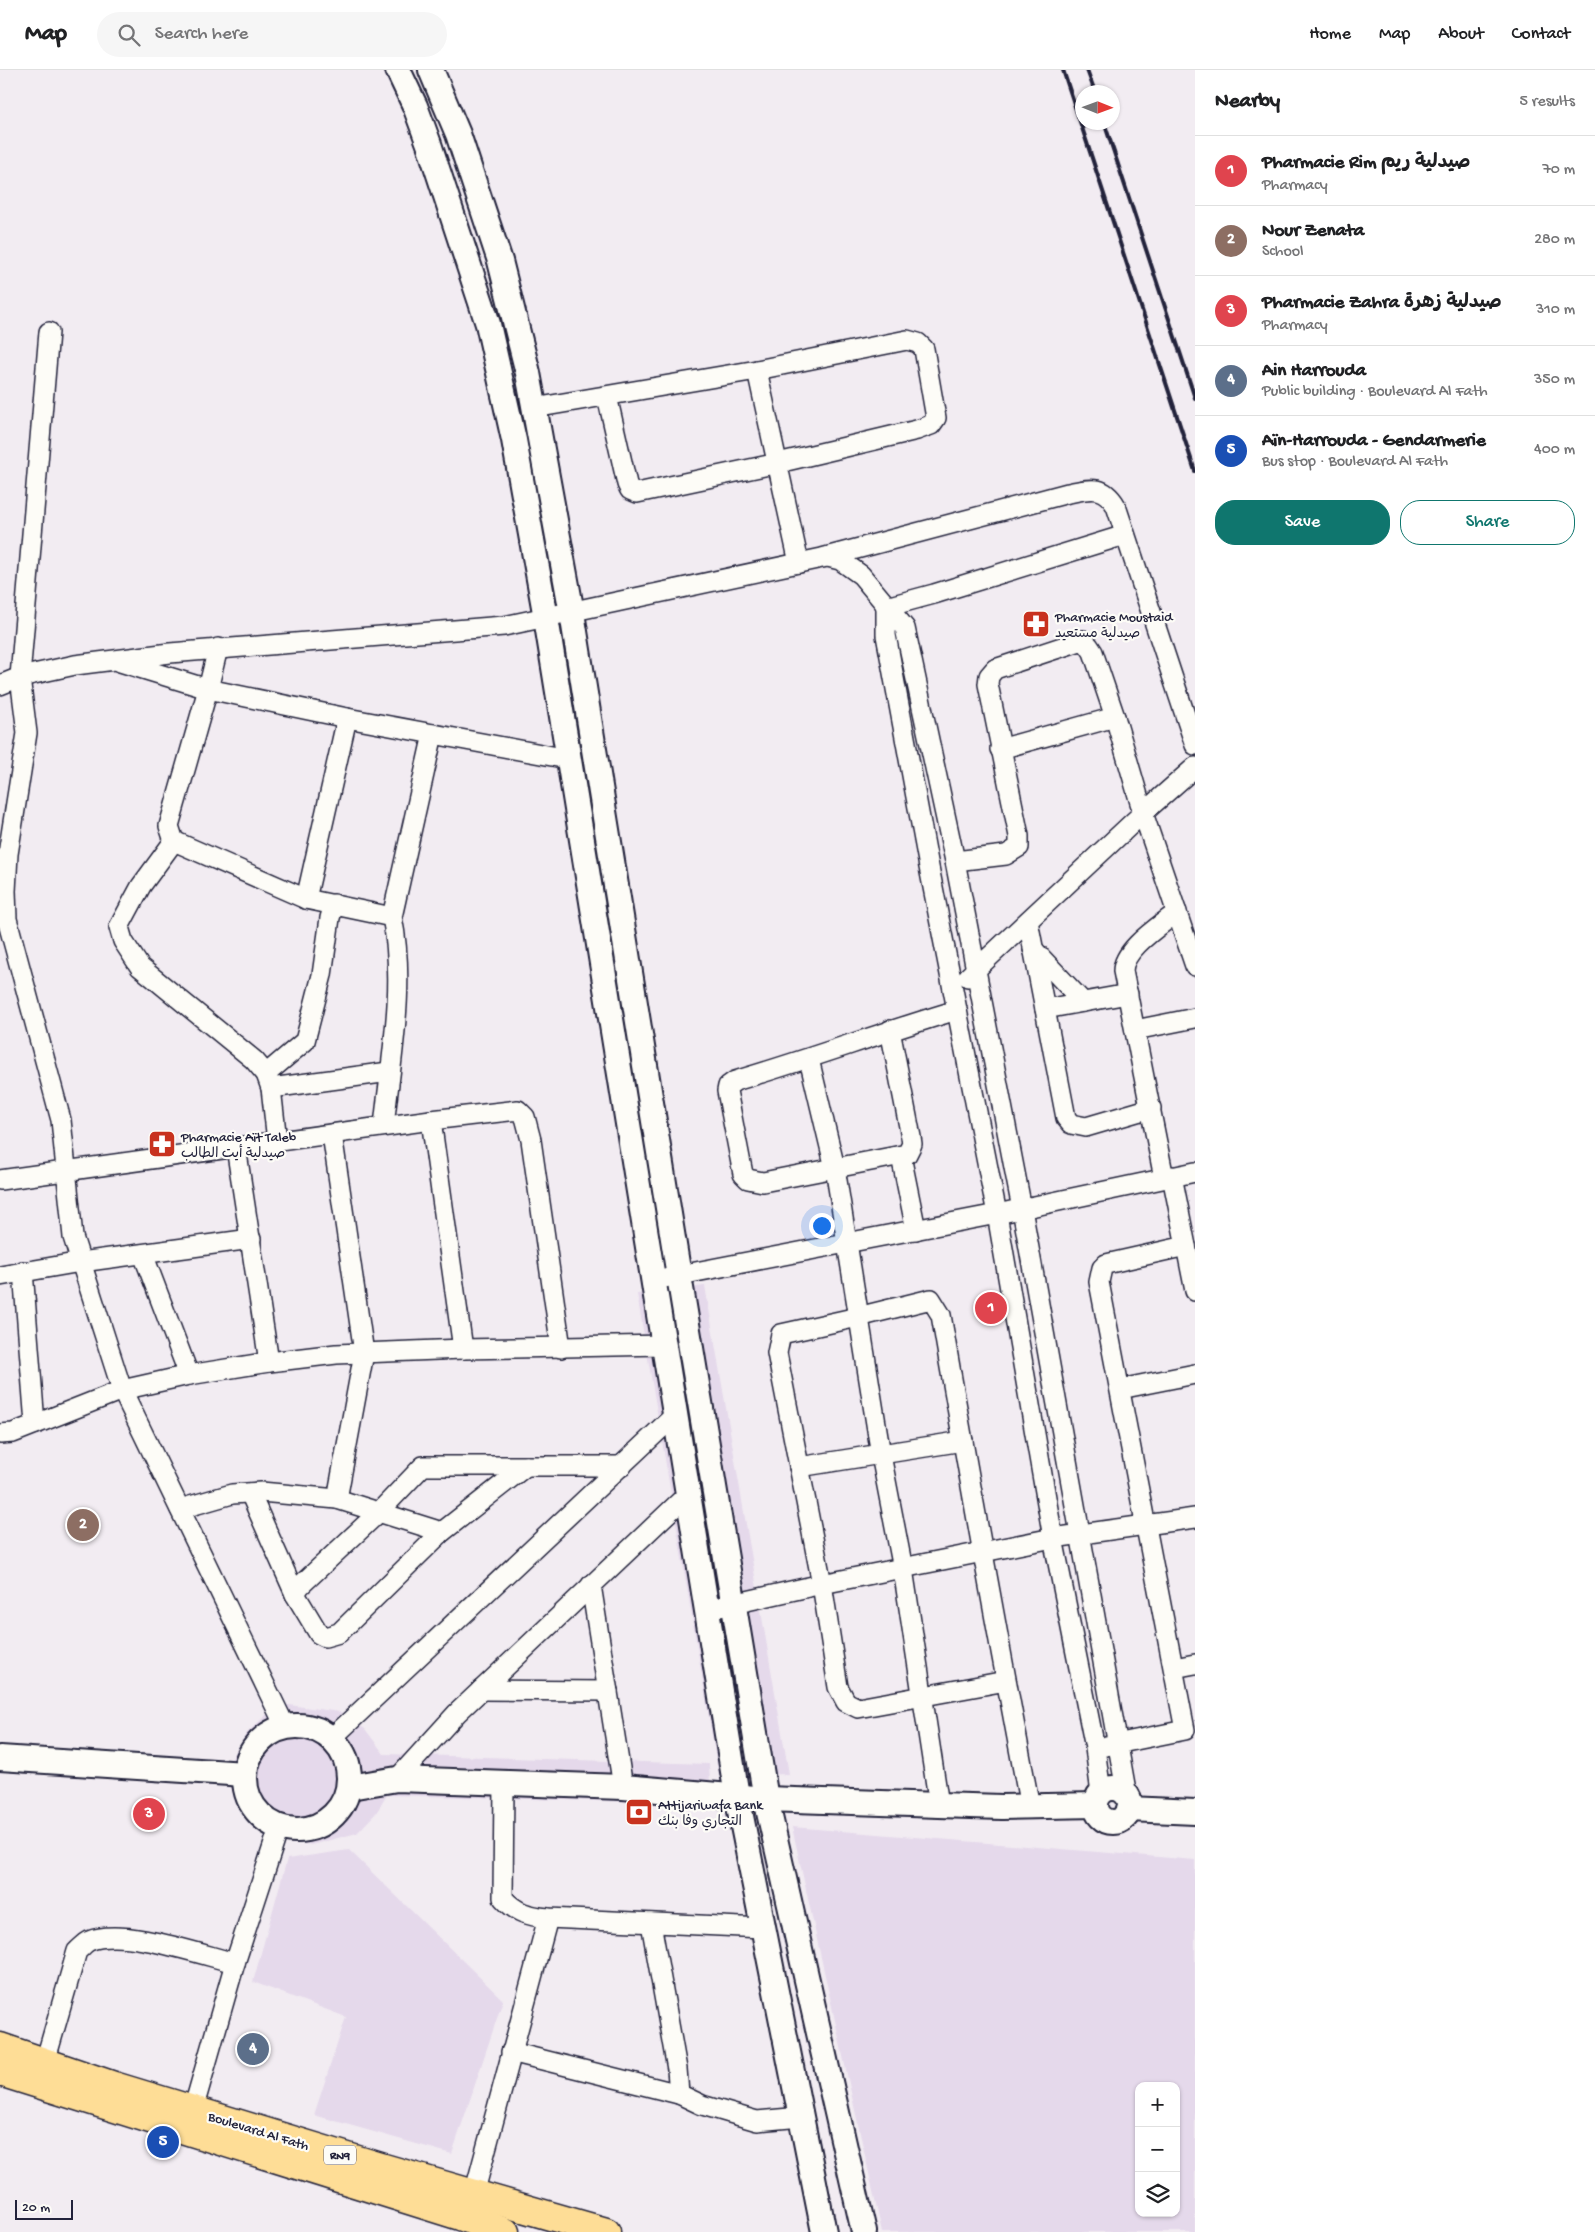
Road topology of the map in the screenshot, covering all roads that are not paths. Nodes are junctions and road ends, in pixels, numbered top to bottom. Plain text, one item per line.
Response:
1 (398, 70) edge
2 (431, 70) edge
3 (442, 95) junction
4 (415, 106) junction
5 (49, 332) dead end
6 (757, 370) junction
7 (607, 396) junction
8 (534, 408) junction
9 (778, 463) junction
10 (1124, 535) junction
11 (828, 557) junction
12 (799, 563) junction
13 (886, 607) junction
14 (572, 613) junction
15 (546, 618) junction
16 (218, 648) junction
17 (114, 660) junction
18 (20, 677) junction
19 (0, 685) edge
20 (208, 689) junction
21 (1115, 717) junction
22 (347, 718) junction
23 (433, 734) junction
24 (1195, 745) edge
25 (1000, 749) junction
26 (568, 759) junction
27 (1195, 767) edge
28 (1143, 813) junction
29 (174, 841) junction
30 (955, 861) junction
31 (306, 899) junction
32 (334, 904) junction
33 (1177, 912) junction
34 (392, 917) junction
35 (1028, 921) junction
36 (1033, 949) junction
37 (1195, 966) edge
38 (976, 970) junction
39 (952, 990) junction
40 (1128, 994) junction
41 (1083, 1002) junction
42 (1045, 1008) junction
43 (957, 1010) junction
44 (1195, 1018) edge
45 (890, 1030) junction
46 (1136, 1030) junction
47 (809, 1059) junction
48 (389, 1072) junction
49 (268, 1081) junction
50 (1151, 1108) junction
51 (431, 1120) junction
52 (384, 1126) junction
53 (332, 1134) junction
54 (277, 1141) junction
55 (236, 1147) junction
56 (901, 1156) junction
57 (835, 1168) junction
58 (66, 1169) junction
59 (1195, 1172) edge
60 (1168, 1177) junction
61 (0, 1180) edge
62 (1022, 1209) junction
63 (997, 1214) junction
64 (916, 1230) junction
65 (250, 1240) junction
66 (846, 1244) junction
67 (1186, 1246) junction
68 (143, 1254) junction
69 (81, 1262) junction
70 (23, 1271) junction
71 (0, 1276) edge
72 (679, 1276) junction
73 (654, 1280) junction
74 (1195, 1291) edge
75 (858, 1317) junction
76 (664, 1346) junction
77 (561, 1348) junction
78 (463, 1349) junction
79 (364, 1353) junction
80 (269, 1362) junction
81 (1195, 1374) edge
82 (189, 1375) junction
83 (1120, 1388) junction
84 (122, 1390) junction
85 (675, 1415) junction
86 (35, 1424) junction
87 (0, 1434) edge
88 (962, 1441) junction
89 (881, 1455) junction
90 (526, 1466) junction
91 (622, 1466) junction
92 (800, 1467) junction
93 (250, 1493) junction
94 (688, 1494) junction
95 (337, 1499) junction
96 (180, 1509) junction
97 (379, 1512) junction
98 (1195, 1518) edge
99 (1147, 1526) junction
100 (442, 1532) junction
101 (1080, 1535) junction
102 (1053, 1538) junction
103 (981, 1553) junction
104 (904, 1569) junction
105 (822, 1584) junction
106 (591, 1585) junction
107 (295, 1594) junction
108 (733, 1605) junction
109 (706, 1610) junction
110 (1195, 1664) edge
111 (1174, 1668) junction
112 (1006, 1681) junction
113 (481, 1690) junction
114 (608, 1691) junction
115 (922, 1696) junction
116 (285, 1726) junction
117 (332, 1738) junction
118 (1118, 1744) junction
119 (1095, 1748) junction
120 (0, 1758) edge
121 (245, 1774) junction
122 (349, 1777) junction
123 (394, 1779) junction
124 (504, 1783) junction
125 (623, 1787) junction
126 (736, 1796) junction
127 (766, 1799) junction
128 (1099, 1799) junction
129 (1128, 1802) junction
130 (939, 1805) junction
131 (1030, 1807) junction
132 (1195, 1812) edge
133 (280, 1828) junction
134 (548, 1918) junction
135 (651, 1923) junction
136 (763, 1928) junction
137 (235, 1963) junction
138 (0, 2047) edge
139 (511, 2052) junction
140 (45, 2062) junction
141 (0, 2072) edge
142 (679, 2094) junction
143 (193, 2110) junction
144 (801, 2117) junction
145 (474, 2194) junction
146 (505, 2232) edge
147 (606, 2232) edge
148 (824, 2232) edge
149 (864, 2232) edge

1 - 4 street
2 - 3 street
3 - 4 street
3 - 8 street
4 - 15 street
5 - 18 street
6 - 7 street
6 - 9 street
6 - 9 street
7 - 8 street
7 - 9 street
8 - 14 street
9 - 12 street
10 - 11 street
10 - 13 street
10 - 24 street
11 - 12 street
11 - 13 street
12 - 14 street
13 - 30 street
13 - 39 street
14 - 15 street
14 - 72 street
15 - 16 street
15 - 26 street
16 - 17 street
16 - 20 street
17 - 18 street
17 - 20 street
18 - 19 street
18 - 58 street
20 - 22 street
20 - 29 street
21 - 25 street
21 - 25 street
21 - 28 street
22 - 23 street
22 - 31 street
23 - 26 street
23 - 34 street
25 - 30 street
26 - 73 street
27 - 28 street
28 - 33 street
28 - 35 street
29 - 31 street
29 - 49 street
30 - 38 street
31 - 32 street
32 - 34 street
32 - 49 street
33 - 37 street
33 - 40 street
34 - 48 street
35 - 36 street
35 - 38 street
36 - 41 street
36 - 42 street
38 - 39 street
38 - 62 street
39 - 43 street
40 - 41 street
40 - 46 street
41 - 42 street
42 - 50 street
43 - 45 street
43 - 63 street
44 - 46 street
45 - 47 street
45 - 56 street
46 - 50 street
47 - 57 street
47 - 57 street
48 - 49 street
48 - 52 street
49 - 54 street
50 - 60 street
51 - 52 street
51 - 77 street
51 - 78 street
52 - 53 street
53 - 54 street
53 - 79 street
54 - 55 street
55 - 58 street
55 - 65 street
56 - 57 street
56 - 64 street
57 - 66 street
58 - 61 street
58 - 69 street
59 - 60 street
60 - 62 street
60 - 67 street
62 - 63 street
62 - 101 street
63 - 64 street
63 - 102 street
64 - 66 street
65 - 68 street
65 - 80 street
66 - 72 street
66 - 75 street
67 - 74 street
67 - 83 street
68 - 69 street
68 - 82 street
69 - 70 street
69 - 84 street
70 - 71 street
70 - 86 street
72 - 73 street
72 - 108 street
73 - 76 street
75 - 88 street
75 - 89 street
75 - 92 street
76 - 77 street
76 - 85 street
77 - 78 street
78 - 79 street
79 - 80 street
79 - 95 street
80 - 82 street
81 - 83 street
82 - 84 street
83 - 99 street
84 - 86 street
84 - 96 street
85 - 91 street
85 - 94 street
86 - 87 street
88 - 89 street
88 - 103 street
89 - 92 street
89 - 104 street
90 - 91 street
90 - 97 street
90 - 100 street
91 - 117 street
92 - 105 street
93 - 95 street
93 - 96 street
93 - 107 street
94 - 106 street
94 - 109 street
95 - 97 street
96 - 116 street
97 - 100 street
97 - 107 street
98 - 99 street
99 - 101 street
99 - 111 street
100 - 107 street
101 - 102 street
101 - 118 street
102 - 103 street
102 - 119 street
103 - 104 street
103 - 112 street
104 - 105 street
104 - 115 street
105 - 108 street
105 - 115 street
106 - 113 street
106 - 114 street
108 - 109 street
108 - 127 street
109 - 126 street
110 - 111 street
111 - 118 street
112 - 115 street
112 - 131 street
113 - 114 street
113 - 123 street
114 - 125 street
115 - 130 street
116 - 117 street
116 - 121 street
117 - 122 street
118 - 119 street
118 - 129 street
119 - 128 street
120 - 121 street
121 - 133 street
122 - 123 street
122 - 133 street
123 - 124 street
124 - 125 street
124 - 134 street
125 - 126 street
126 - 127 street
126 - 136 street
127 - 130 street
127 - 149 street
128 - 129 street
128 - 131 street
129 - 132 street
130 - 131 street
133 - 137 street
134 - 135 street
134 - 139 street
135 - 136 street
135 - 142 street
136 - 144 street
137 - 140 street
137 - 143 street
138 - 140 highway, Boulevard Al Fath / RN9
139 - 142 street
139 - 145 street
140 - 143 highway, Boulevard Al Fath / RN9
141 - 146 highway, Boulevard Al Fath / RN9
142 - 144 street
143 - 145 highway, Boulevard Al Fath / RN9
144 - 148 street
145 - 147 highway, Boulevard Al Fath / RN9

